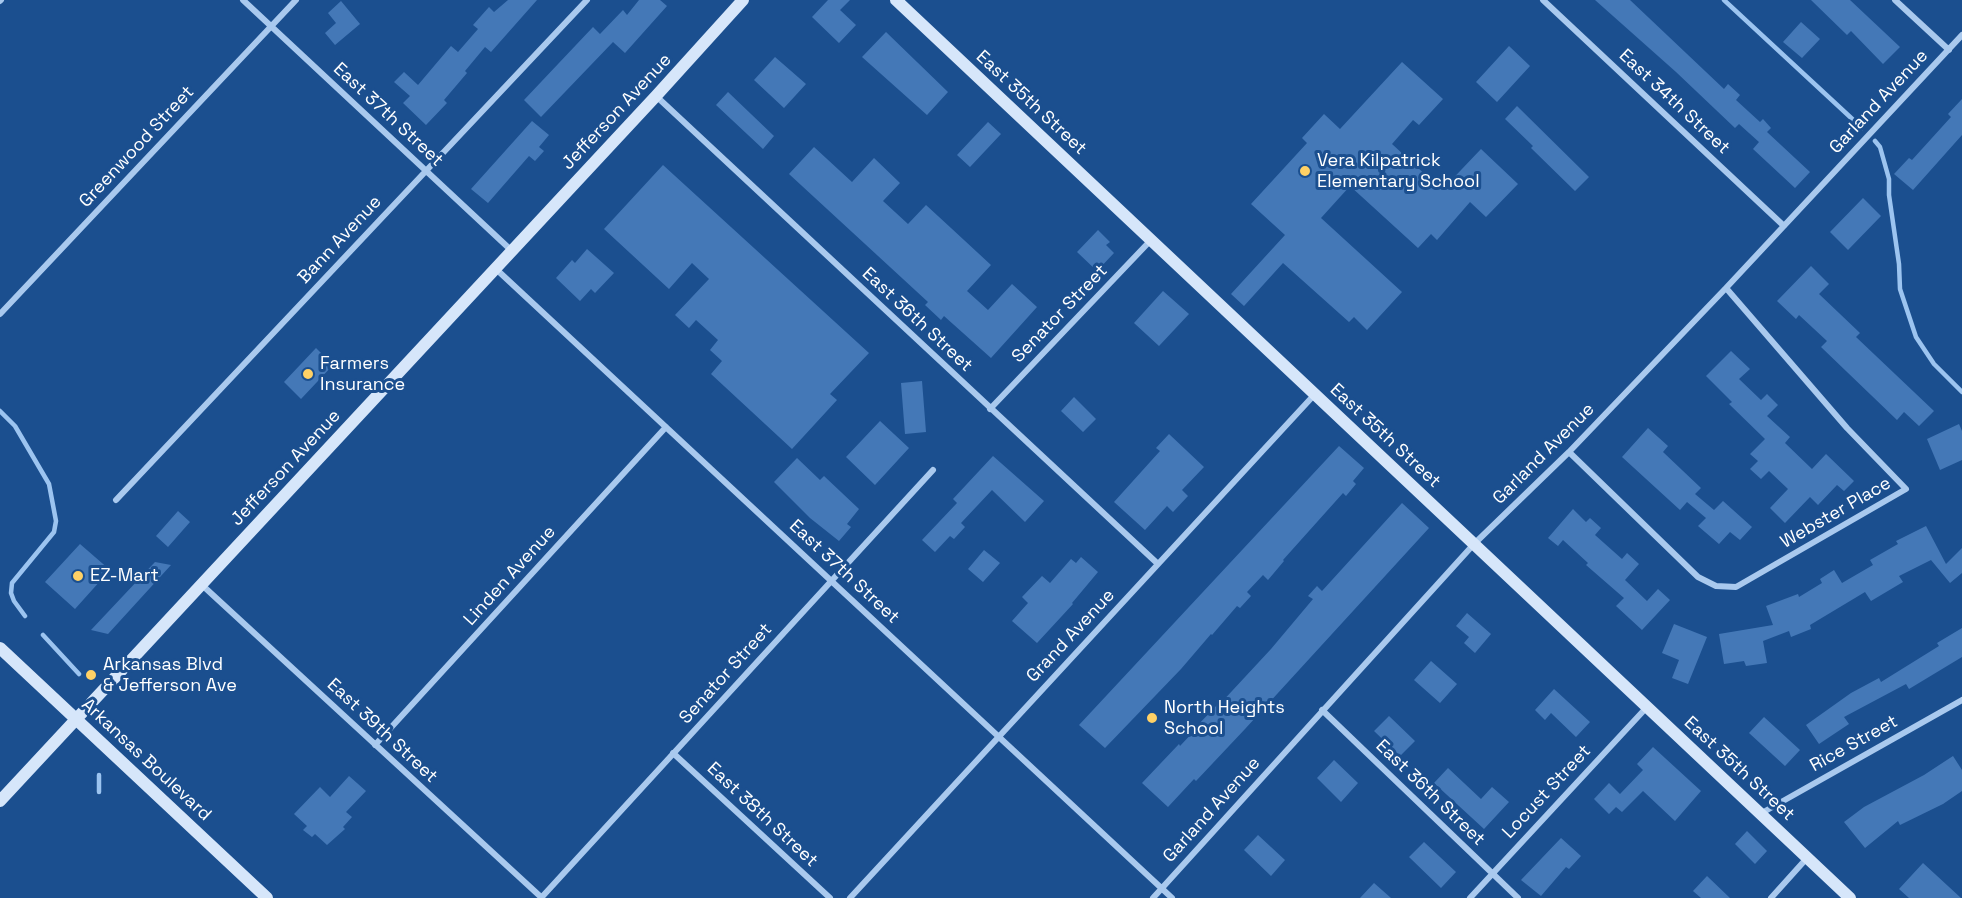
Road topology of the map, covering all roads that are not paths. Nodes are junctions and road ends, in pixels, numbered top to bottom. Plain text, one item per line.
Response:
1 (243, 0) edge
2 (296, 0) edge
3 (587, 0) edge
4 (743, 0) edge
5 (896, 0) edge
6 (1543, 0) edge
7 (1895, 0) edge
8 (271, 26) junction
9 (1962, 35) edge
10 (1949, 50) junction
11 (657, 96) junction
12 (426, 171) junction
13 (1784, 226) junction
14 (1151, 240) junction
15 (512, 252) junction
16 (496, 269) junction
17 (1726, 288) junction
18 (0, 314) edge
19 (1315, 394) junction
20 (990, 409) junction
21 (666, 427) junction
22 (1569, 452) junction
23 (933, 470) dead end
24 (116, 500) dead end
25 (1474, 544) junction
26 (1158, 564) junction
27 (831, 580) junction
28 (202, 585) junction
29 (0, 648) edge
30 (1962, 700) edge
31 (1647, 707) junction
32 (1322, 710) junction
33 (76, 719) junction
34 (998, 737) junction
35 (375, 745) junction
36 (673, 753) junction
37 (0, 801) edge
38 (1760, 814) junction
39 (1808, 858) junction
40 (1492, 874) junction
41 (1162, 888) junction
42 (267, 898) edge
43 (541, 898) edge
44 (830, 898) edge
45 (849, 898) edge
46 (1153, 898) edge
47 (1172, 898) edge
48 (1470, 898) edge
49 (1518, 898) edge
50 (1771, 898) edge
51 (1850, 898) edge

1 - 8 street, East 37th Street
2 - 8 street, Greenwood Street
3 - 12 street, Bann Avenue
4 - 11 main road, Jefferson Avenue
5 - 14 main road, East 35th Street
6 - 13 street, East 34th Street
7 - 10 street
8 - 12 street, East 37th Street
8 - 18 street, Greenwood Street
9 - 10 street, Garland Avenue
10 - 13 street, Garland Avenue
11 - 15 main road, Jefferson Avenue
11 - 20 street, East 36th Street
12 - 15 street, East 37th Street
12 - 24 street, Bann Avenue
13 - 17 street, Garland Avenue
14 - 19 main road, East 35th Street
14 - 20 street, Senator Street
15 - 16 main road, Jefferson Avenue
16 - 21 street, East 37th Street
16 - 28 main road, Jefferson Avenue
17 - 22 street, Garland Avenue
17 - 22 street, Webster Place
19 - 25 main road, East 35th Street
19 - 26 street, Grand Avenue
20 - 26 street, East 36th Street
21 - 27 street, East 37th Street
21 - 35 street, Linden Avenue
22 - 25 street, Garland Avenue
23 - 27 street, Senator Street
25 - 31 main road, East 35th Street
25 - 32 street, Garland Avenue
26 - 34 street, Grand Avenue
27 - 34 street, East 37th Street
27 - 36 street, Senator Street
28 - 33 main road, Jefferson Avenue
28 - 35 street, East 39th Street
29 - 33 main road, Arkansas Boulevard
30 - 38 street, Rice Street
31 - 38 main road, East 35th Street
31 - 40 street, Locust Street
32 - 40 street, East 36th Street
32 - 41 street, Garland Avenue
33 - 37 main road, Jefferson Avenue
33 - 42 main road, Arkansas Boulevard
34 - 41 street, East 37th Street
34 - 45 street, Grand Avenue
35 - 43 street, East 39th Street
36 - 43 street, Senator Street
36 - 44 street, East 38th Street
38 - 39 main road, East 35th Street
39 - 50 street
39 - 51 main road, East 35th Street
40 - 48 street, Locust Street
40 - 49 street, East 36th Street
41 - 46 street, Garland Avenue
41 - 47 street, East 37th Street

